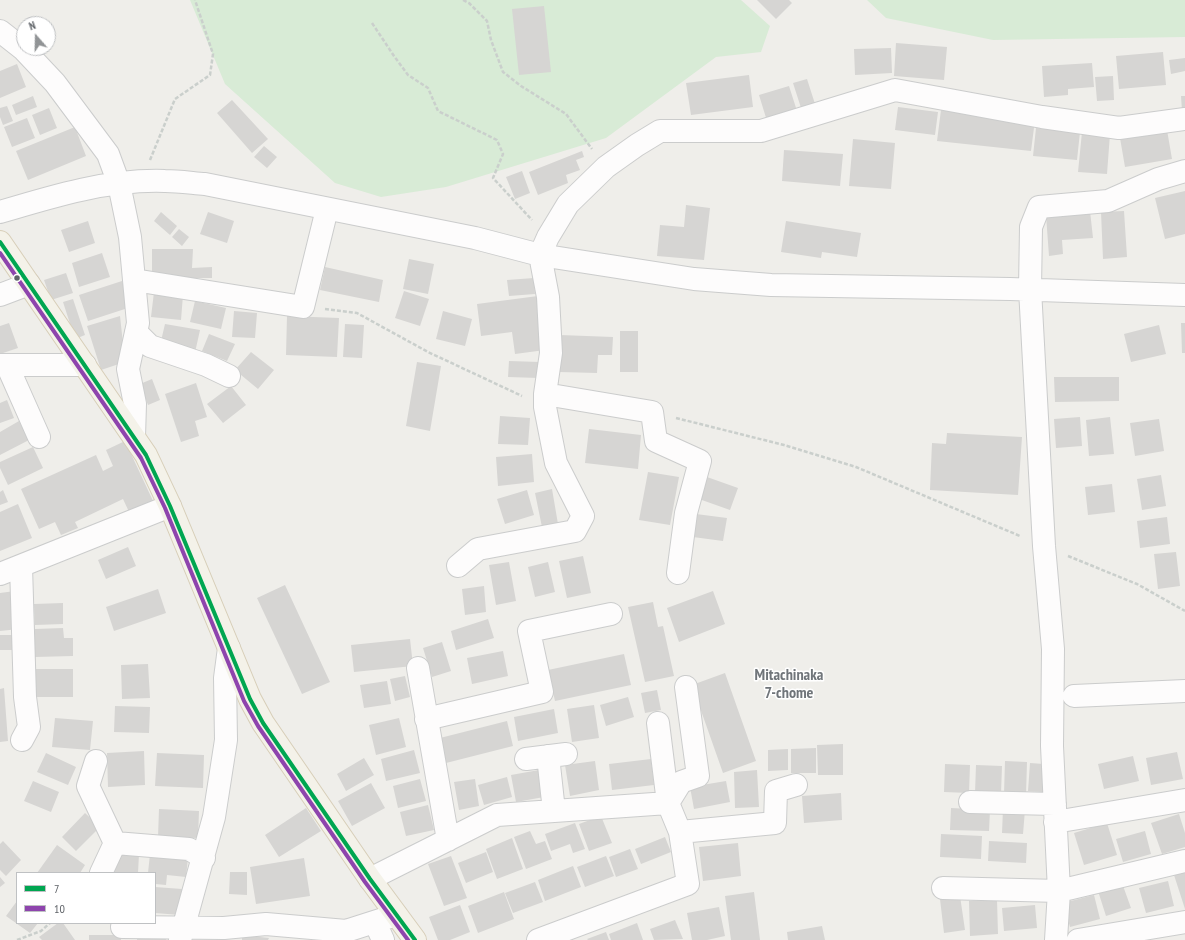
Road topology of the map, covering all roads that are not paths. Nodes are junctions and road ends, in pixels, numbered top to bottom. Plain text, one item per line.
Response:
1 (0, 31) edge
2 (1185, 119) edge
3 (1185, 171) edge
4 (119, 184) junction
5 (327, 209) junction
6 (0, 212) edge
7 (0, 242) edge
8 (544, 246) junction
9 (134, 280) junction
10 (29, 284) junction
11 (1030, 289) junction
12 (0, 295) edge
13 (1185, 295) edge
14 (136, 332) junction
15 (4, 365) edge
16 (85, 365) junction
17 (229, 376) dead end
18 (545, 400) junction
19 (39, 437) dead end
20 (134, 437) junction
21 (170, 506) junction
22 (21, 566) junction
23 (458, 566) dead end
24 (678, 573) dead end
25 (0, 574) edge
26 (611, 614) dead end
27 (229, 648) junction
28 (418, 668) dead end
29 (686, 687) dead end
30 (1185, 691) edge
31 (1074, 696) dead end
32 (426, 719) junction
33 (658, 723) dead end
34 (22, 740) dead end
35 (526, 759) dead end
36 (96, 761) dead end
37 (796, 785) dead end
38 (1185, 800) edge
39 (970, 802) dead end
40 (668, 803) junction
41 (554, 811) junction
42 (1055, 813) junction
43 (680, 832) junction
44 (448, 840) junction
45 (115, 843) junction
46 (204, 858) junction
47 (1185, 861) edge
48 (100, 872) edge
49 (370, 879) junction
50 (943, 888) dead end
51 (1058, 891) junction
52 (396, 915) junction
53 (1185, 922) edge
54 (122, 927) dead end
55 (379, 931) edge
56 (181, 934) edge
57 (223, 934) edge
58 (346, 936) edge
59 (415, 940) edge
60 (538, 940) edge
61 (1056, 940) edge
62 (1078, 940) edge

1 - 4 street
2 - 8 street
3 - 11 street
4 - 5 street
4 - 6 street
4 - 9 street
5 - 8 street
5 - 9 street
7 - 10 main road
8 - 11 street
8 - 18 street
9 - 14 street
10 - 12 street
10 - 16 main road
11 - 13 street
11 - 42 street
14 - 17 street
14 - 20 street
15 - 16 street
15 - 19 street
16 - 20 main road
18 - 23 street
18 - 24 street
20 - 21 main road
21 - 22 street
21 - 27 main road
22 - 25 street
22 - 34 street
26 - 32 street
27 - 46 street
27 - 49 main road
28 - 32 street
29 - 40 street
30 - 31 street
32 - 44 street
33 - 40 street
35 - 41 street
36 - 45 street
37 - 43 street
38 - 42 street
39 - 42 street
40 - 41 street
40 - 43 street
41 - 44 street
42 - 51 street
43 - 60 street
44 - 49 street
45 - 46 street
45 - 48 street
46 - 56 street
47 - 51 street
49 - 52 main road
50 - 51 street
51 - 61 street
52 - 55 street
52 - 59 main road
53 - 62 street
54 - 56 street
55 - 58 street
56 - 57 street
57 - 58 street

